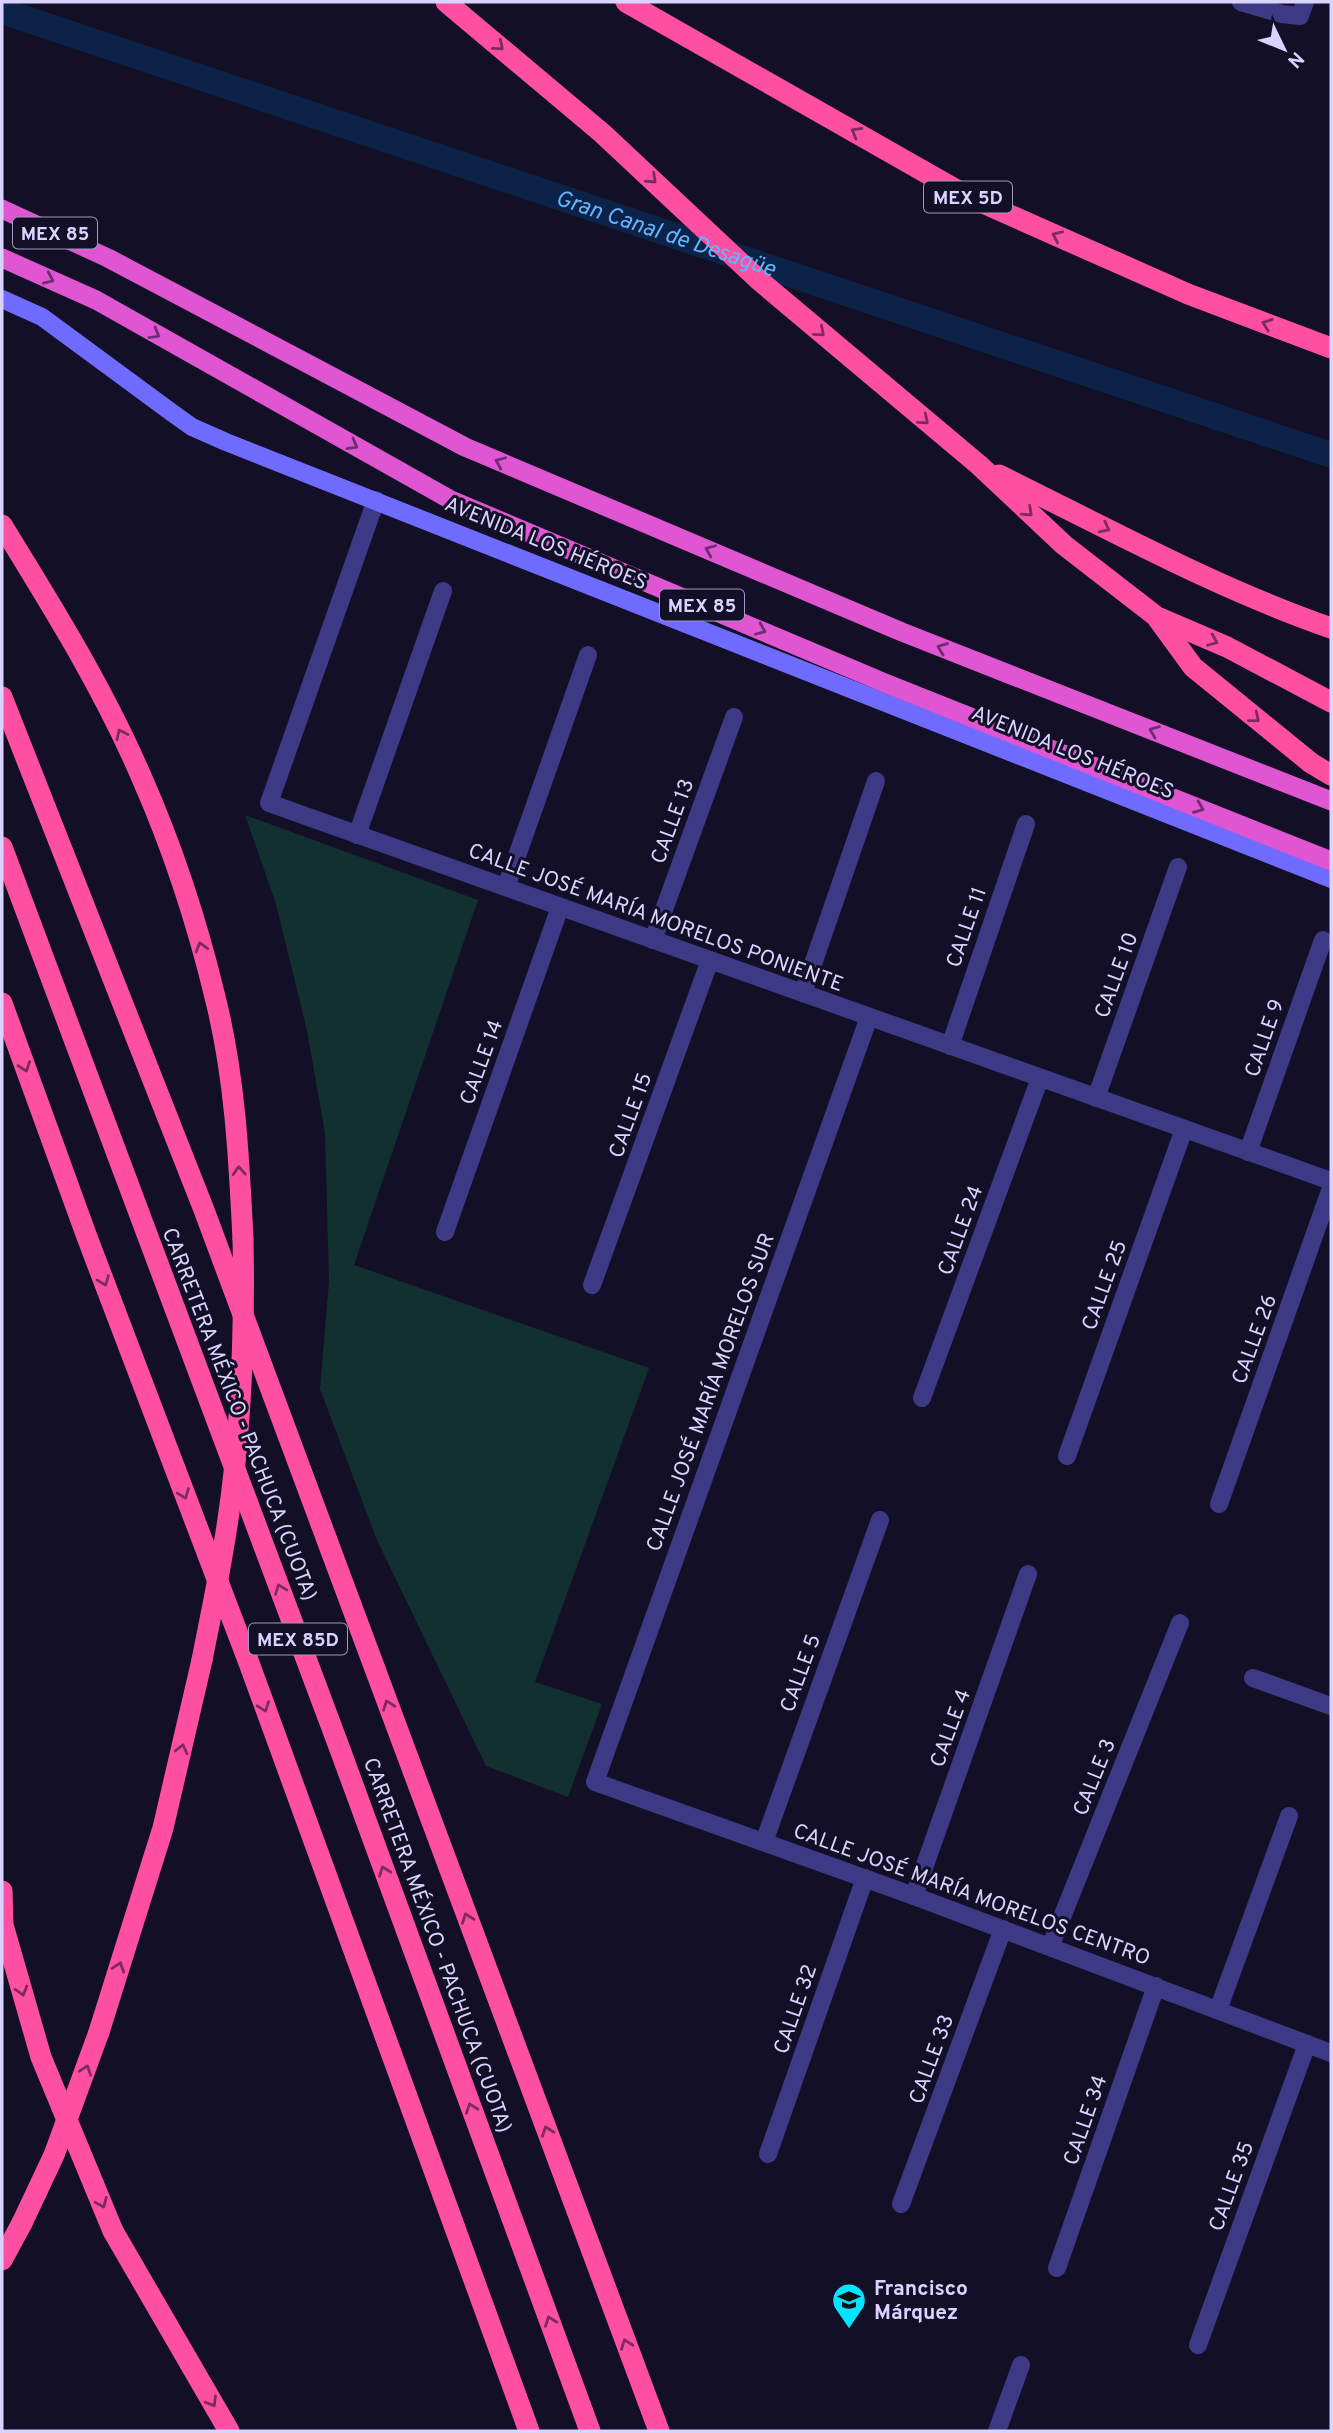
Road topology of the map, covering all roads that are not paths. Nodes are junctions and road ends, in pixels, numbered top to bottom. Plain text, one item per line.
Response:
1 (446, 2) edge
2 (626, 2) edge
3 (650, 2) edge
4 (1241, 2) edge
5 (1305, 2) edge
6 (745, 69) junction
7 (2, 209) edge
8 (2, 258) edge
9 (2, 299) edge
10 (1331, 348) edge
11 (978, 465) junction
12 (376, 499) junction
13 (2, 525) edge
14 (443, 591) dead end
15 (1157, 617) junction
16 (1331, 628) edge
17 (588, 655) dead end
18 (2, 697) edge
19 (1331, 702) edge
20 (734, 717) dead end
21 (1331, 775) edge
22 (876, 781) dead end
23 (1331, 801) edge
24 (1026, 824) dead end
25 (357, 835) junction
26 (2, 848) edge
27 (1331, 861) edge
28 (1178, 867) dead end
29 (1331, 879) edge
30 (506, 887) junction
31 (560, 907) junction
32 (653, 940) junction
33 (1323, 940) dead end
34 (710, 960) junction
35 (803, 993) junction
36 (2, 1003) edge
37 (869, 1017) junction
38 (950, 1046) junction
39 (1040, 1078) junction
40 (1096, 1098) junction
41 (1184, 1129) junction
42 (1248, 1152) junction
43 (1331, 1181) edge
44 (1331, 1188) edge
45 (445, 1232) dead end
46 (592, 1285) dead end
47 (922, 1398) dead end
48 (1067, 1456) dead end
49 (1219, 1504) dead end
50 (880, 1520) dead end
51 (1028, 1574) dead end
52 (1180, 1623) dead end
53 (1253, 1678) dead end
54 (1331, 1706) edge
55 (595, 1782) joint
56 (1289, 1816) dead end
57 (764, 1842) junction
58 (865, 1878) junction
59 (2, 1891) edge
60 (914, 1896) junction
61 (2, 1919) edge
62 (1003, 1929) junction
63 (1050, 1947) junction
64 (1156, 1986) junction
65 (1218, 2011) junction
66 (1307, 2044) junction
67 (1331, 2053) edge
68 (768, 2154) dead end
69 (901, 2204) dead end
70 (2, 2260) edge
71 (1058, 2268) dead end
72 (1198, 2345) dead end
73 (1021, 2365) dead end
74 (636, 2371) junction
75 (229, 2431) edge
76 (529, 2431) edge
77 (590, 2431) edge
78 (659, 2431) edge
79 (668, 2431) edge
80 (997, 2431) edge

1 -> 11 highway
2 - 6 highway, MEX 5D
3 - 6 highway
4 - 5 street
10 -> 6 highway, MEX 5D
23 -> 7 highway, MEX 85
8 -> 27 highway, MEX 85
9 - 12 main road, AVENIDA LOS HÉROES
11 -> 15 highway
11 -> 16 highway
12 - 25 street, CALLE JOSÉ MARÍA MORELOS PONIENTE
12 - 29 main road, AVENIDA LOS HÉROES
70 -> 13 highway, bridge
14 - 25 street
15 -> 19 highway
15 -> 21 highway
17 - 30 street
74 -> 18 highway
20 - 32 street, CALLE 13
22 - 35 street
24 - 38 street, CALLE 11
25 - 30 street, CALLE JOSÉ MARÍA MORELOS PONIENTE
77 -> 26 highway, CARRETERA MÉXICO - PACHUCA (CUOTA) / MEX 85D
28 - 40 street, CALLE 10
30 - 31 street, CALLE JOSÉ MARÍA MORELOS PONIENTE
31 - 32 street, CALLE JOSÉ MARÍA MORELOS PONIENTE
31 - 45 street, CALLE 14
32 - 34 street, CALLE JOSÉ MARÍA MORELOS PONIENTE
33 - 42 street, CALLE 9
34 - 35 street, CALLE JOSÉ MARÍA MORELOS PONIENTE
34 - 46 street, CALLE 15
35 - 37 street, CALLE JOSÉ MARÍA MORELOS PONIENTE
36 -> 76 highway, MEX 85D
37 - 38 street, CALLE JOSÉ MARÍA MORELOS PONIENTE
37 - 55 street, CALLE JOSÉ MARÍA MORELOS SUR
38 - 39 street, CALLE JOSÉ MARÍA MORELOS PONIENTE
39 - 40 street, CALLE JOSÉ MARÍA MORELOS PONIENTE
39 - 47 street, CALLE 24
40 - 41 street, CALLE JOSÉ MARÍA MORELOS PONIENTE
41 - 42 street, CALLE JOSÉ MARÍA MORELOS PONIENTE
41 - 48 street, CALLE 25
42 - 43 street, CALLE JOSÉ MARÍA MORELOS PONIENTE
44 - 49 street, CALLE 26
50 - 57 street, CALLE 5
51 - 60 street, CALLE 4
52 - 63 street, CALLE 3
53 - 54 street
55 - 57 street, CALLE JOSÉ MARÍA MORELOS CENTRO
56 - 65 street
57 - 58 street, CALLE JOSÉ MARÍA MORELOS CENTRO
58 - 60 street, CALLE JOSÉ MARÍA MORELOS CENTRO
58 - 68 street, CALLE 32
59 - 61 highway
60 - 62 street, CALLE JOSÉ MARÍA MORELOS CENTRO
61 -> 75 highway
62 - 63 street, CALLE JOSÉ MARÍA MORELOS CENTRO
62 - 69 street, CALLE 33
63 - 64 street, CALLE JOSÉ MARÍA MORELOS CENTRO
64 - 65 street, CALLE JOSÉ MARÍA MORELOS CENTRO
64 - 71 street, CALLE 34
65 - 66 street, CALLE JOSÉ MARÍA MORELOS CENTRO
66 - 67 street, CALLE JOSÉ MARÍA MORELOS CENTRO
66 - 72 street, CALLE 35
73 - 80 street
74 - 78 highway
74 - 79 highway

